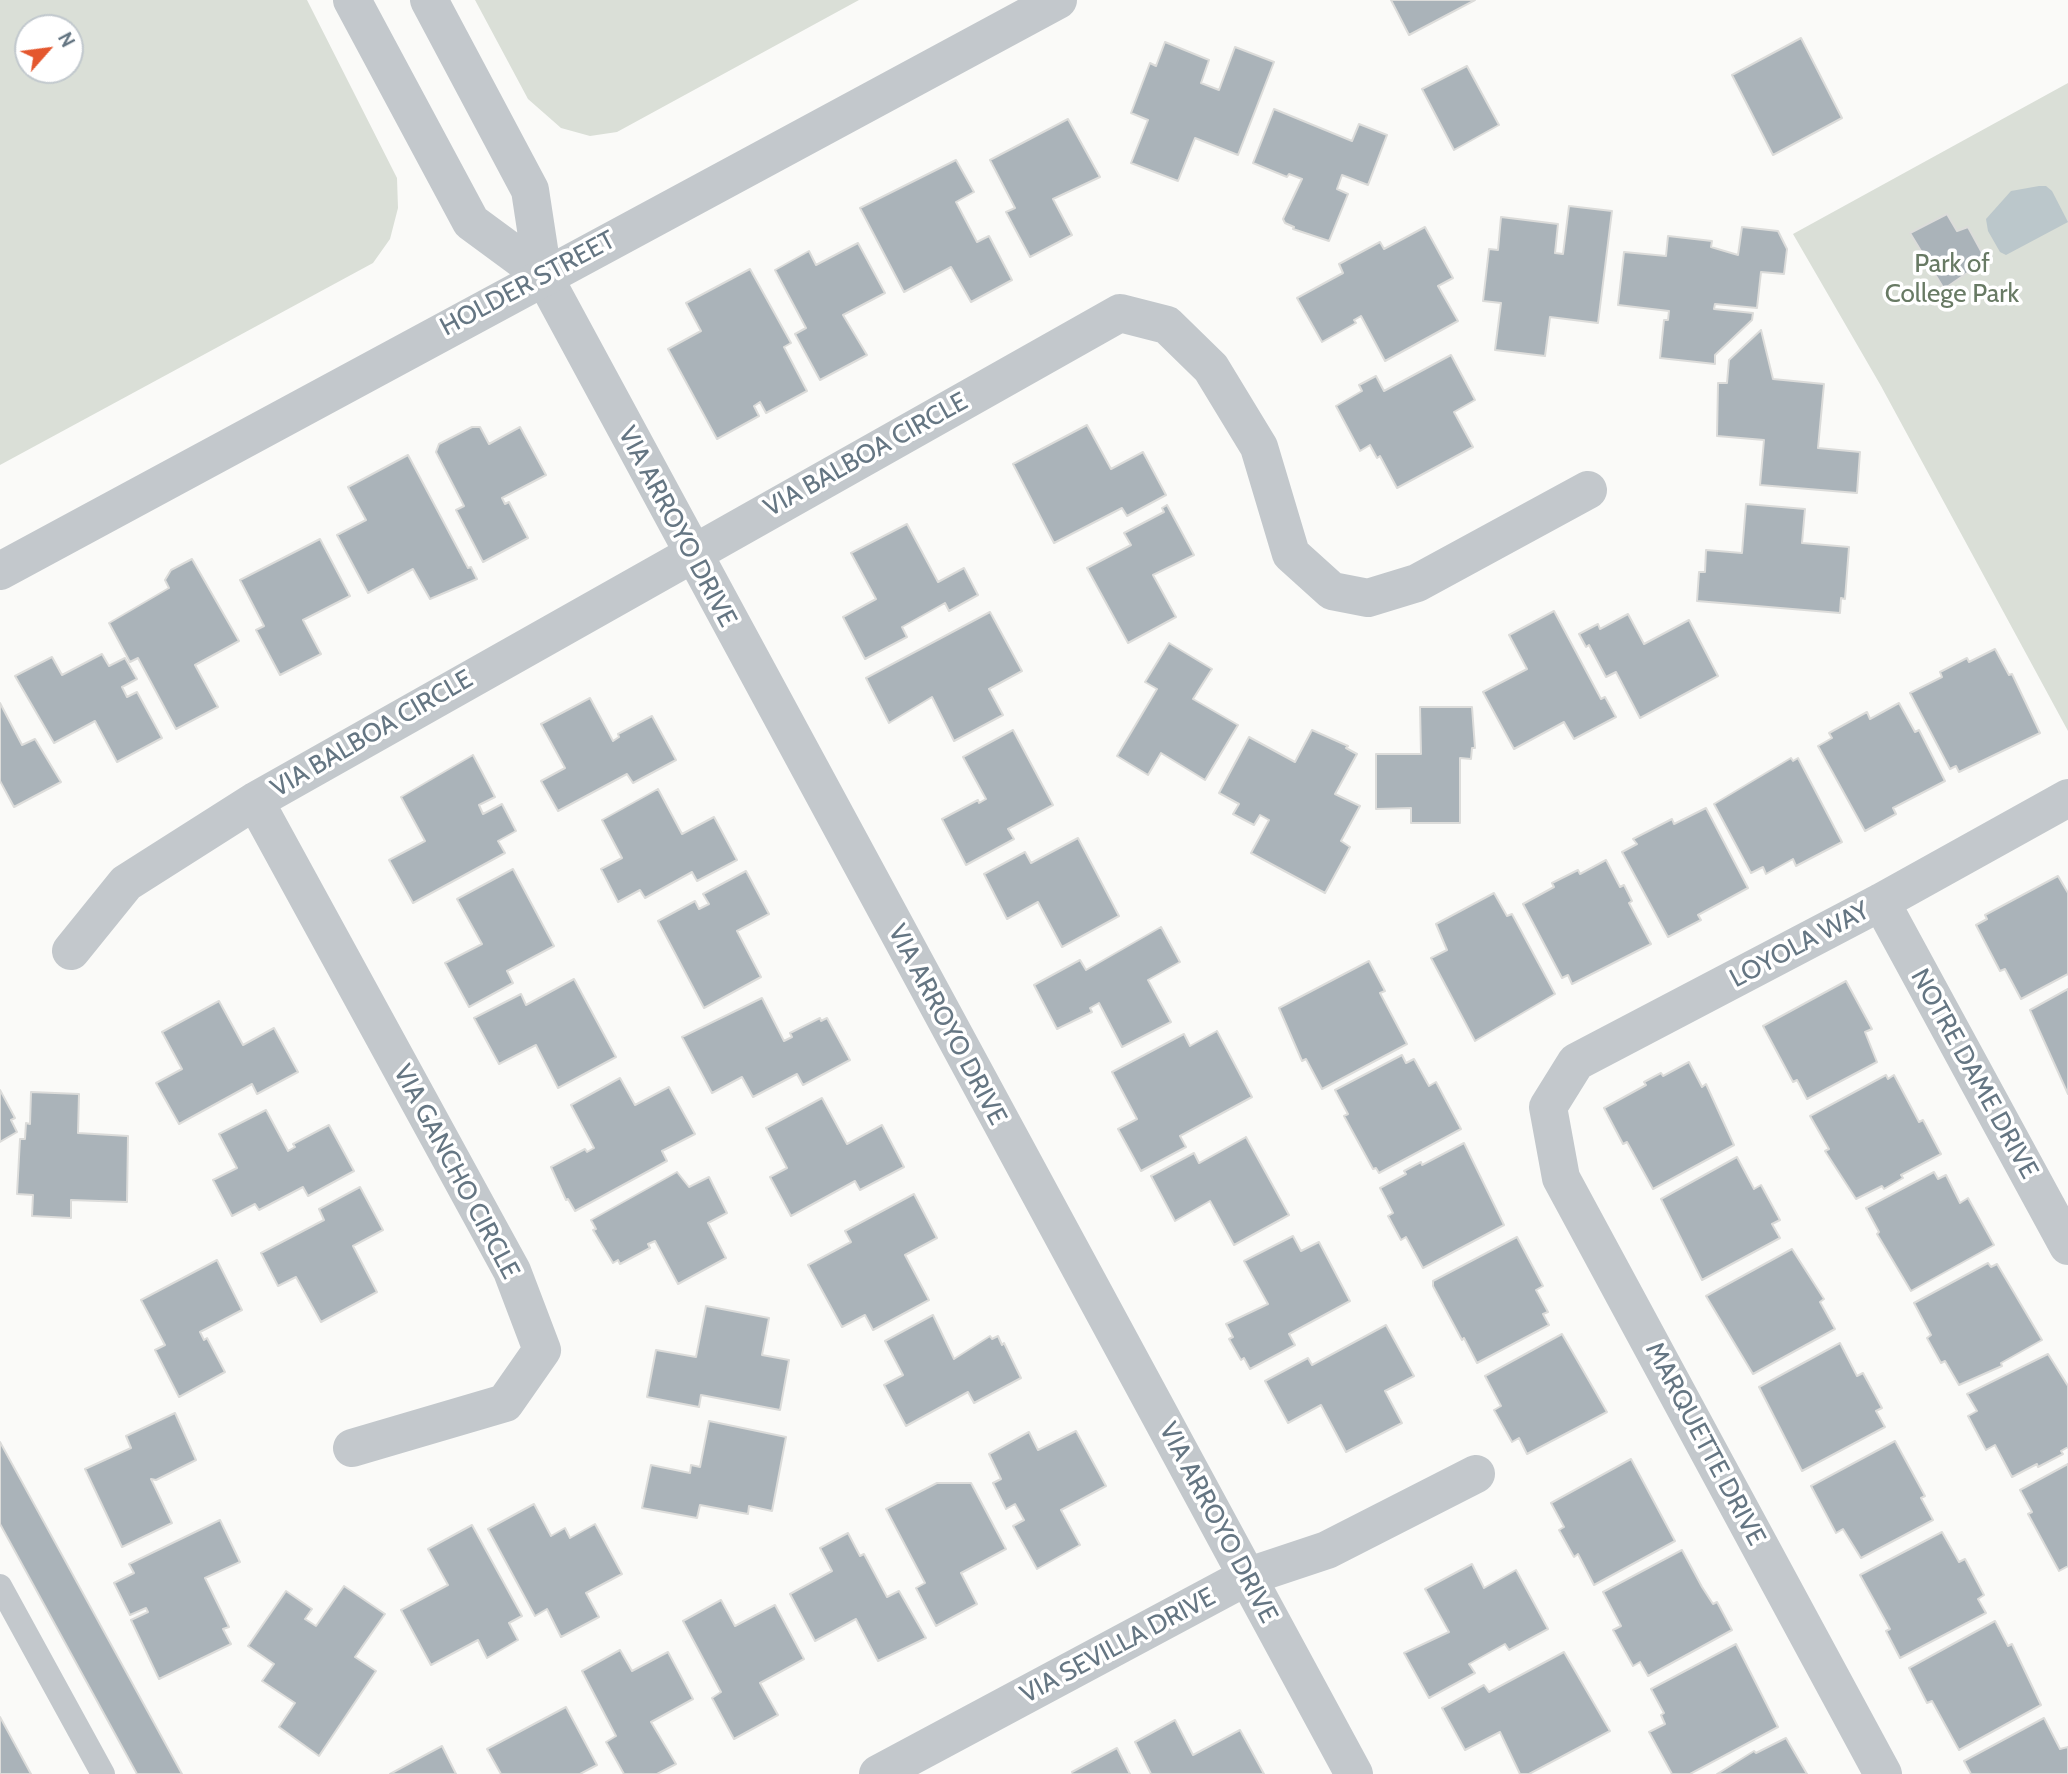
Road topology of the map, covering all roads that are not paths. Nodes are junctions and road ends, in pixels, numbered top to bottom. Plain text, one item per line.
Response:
1 (352, 0) edge
2 (429, 0) edge
3 (1058, 0) edge
4 (542, 275) junction
5 (1588, 490) dead end
6 (691, 553) junction
7 (0, 571) edge
8 (2068, 798) edge
9 (255, 801) junction
10 (1881, 902) junction
11 (71, 951) dead end
12 (1548, 1107) joint
13 (2068, 1246) edge
14 (352, 1448) dead end
15 (1476, 1474) dead end
16 (1246, 1577) junction
17 (0, 1586) edge
18 (103, 1774) edge
19 (878, 1774) edge
20 (1354, 1774) edge
21 (1883, 1774) edge

1 - 4 street
2 - 4 street
3 - 4 street, HOLDER STREET
4 - 6 street, VIA ARROYO DRIVE
4 - 7 street, HOLDER STREET
5 - 6 street, VIA BALBOA CIRCLE
6 - 9 street, VIA BALBOA CIRCLE
6 - 16 street, VIA ARROYO DRIVE
8 - 10 street, LOYOLA WAY
9 - 11 street, VIA BALBOA CIRCLE
9 - 14 street, VIA GANCHO CIRCLE
10 - 12 street, LOYOLA WAY
10 - 13 street, NOTRE DAME DRIVE
12 - 21 street, MARQUETTE DRIVE
15 - 16 street, VIA SEVILLA DRIVE
16 - 19 street, VIA SEVILLA DRIVE
16 - 20 street, VIA ARROYO DRIVE
17 - 18 lane

